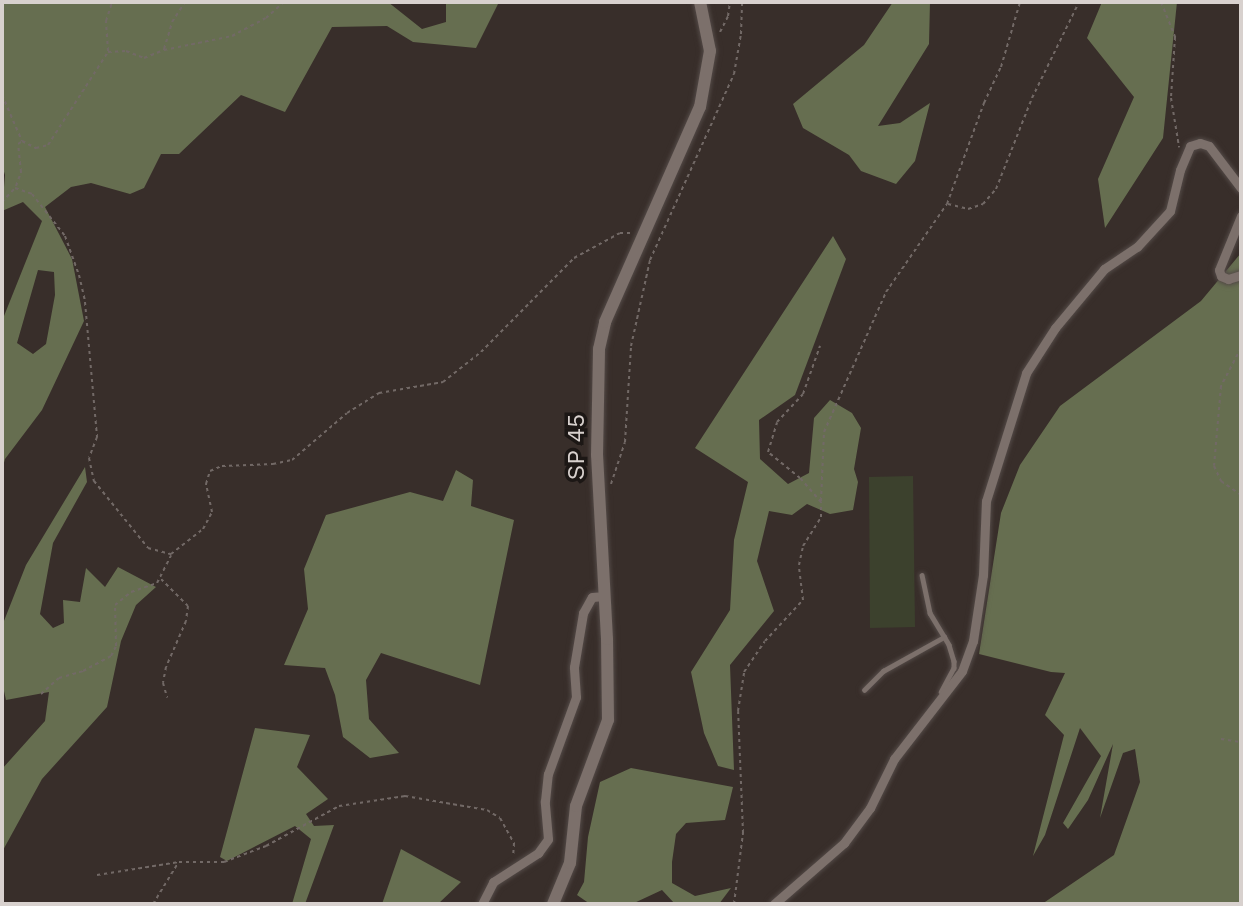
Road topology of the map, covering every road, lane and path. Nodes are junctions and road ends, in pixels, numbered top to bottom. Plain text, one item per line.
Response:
1 (113, 2) edge
2 (185, 2) edge
3 (284, 2) edge
4 (700, 2) edge
5 (730, 2) edge
6 (742, 2) edge
7 (1020, 2) edge
8 (1079, 2) edge
9 (1161, 2) edge
10 (2, 16) edge
11 (2, 33) edge
12 (709, 42) junction
13 (164, 50) junction
14 (108, 52) junction
15 (2, 95) edge
16 (22, 141) junction
17 (1184, 156) junction
18 (15, 188) junction
19 (1241, 188) edge
20 (2, 202) edge
21 (947, 204) junction
22 (1241, 216) edge
23 (641, 237) junction
24 (1241, 275) edge
25 (820, 346) dead end
26 (1241, 348) edge
27 (1241, 495) edge
28 (821, 502) junction
29 (600, 509) junction
30 (171, 554) junction
31 (922, 575) dead end
32 (161, 578) junction
33 (605, 596) junction
34 (944, 637) junction
35 (864, 690) dead end
36 (41, 694) dead end
37 (167, 697) dead end
38 (936, 709) junction
39 (1221, 739) dead end
40 (1241, 742) edge
41 (510, 861) dead end
42 (179, 862) junction
43 (97, 875) dead end
44 (153, 904) edge
45 (482, 904) edge
46 (553, 904) edge
47 (734, 904) edge
48 (774, 904) edge

1 - 14 path
2 - 13 path
3 - 13 path
4 - 12 street, SP 45
5 - 12 path
6 - 29 path
7 - 21 path
8 - 21 path
9 - 17 path
10 - 11 path
12 - 23 street, SP 45
13 - 14 path
14 - 16 path
15 - 16 path
16 - 18 path
17 - 19 street
17 - 38 street
18 - 20 path
18 - 30 path
21 - 28 path
22 - 24 street
23 - 29 street, SP 45
23 - 30 path
25 - 28 path
26 - 27 path
28 - 47 path
29 - 33 street, SP 45
30 - 32 path
31 - 34 lane
32 - 36 path
32 - 37 path
33 - 45 street
33 - 46 street, SP 45
34 - 35 lane
34 - 38 lane
38 - 48 street
39 - 40 path
41 - 42 path
42 - 43 path
42 - 44 path

